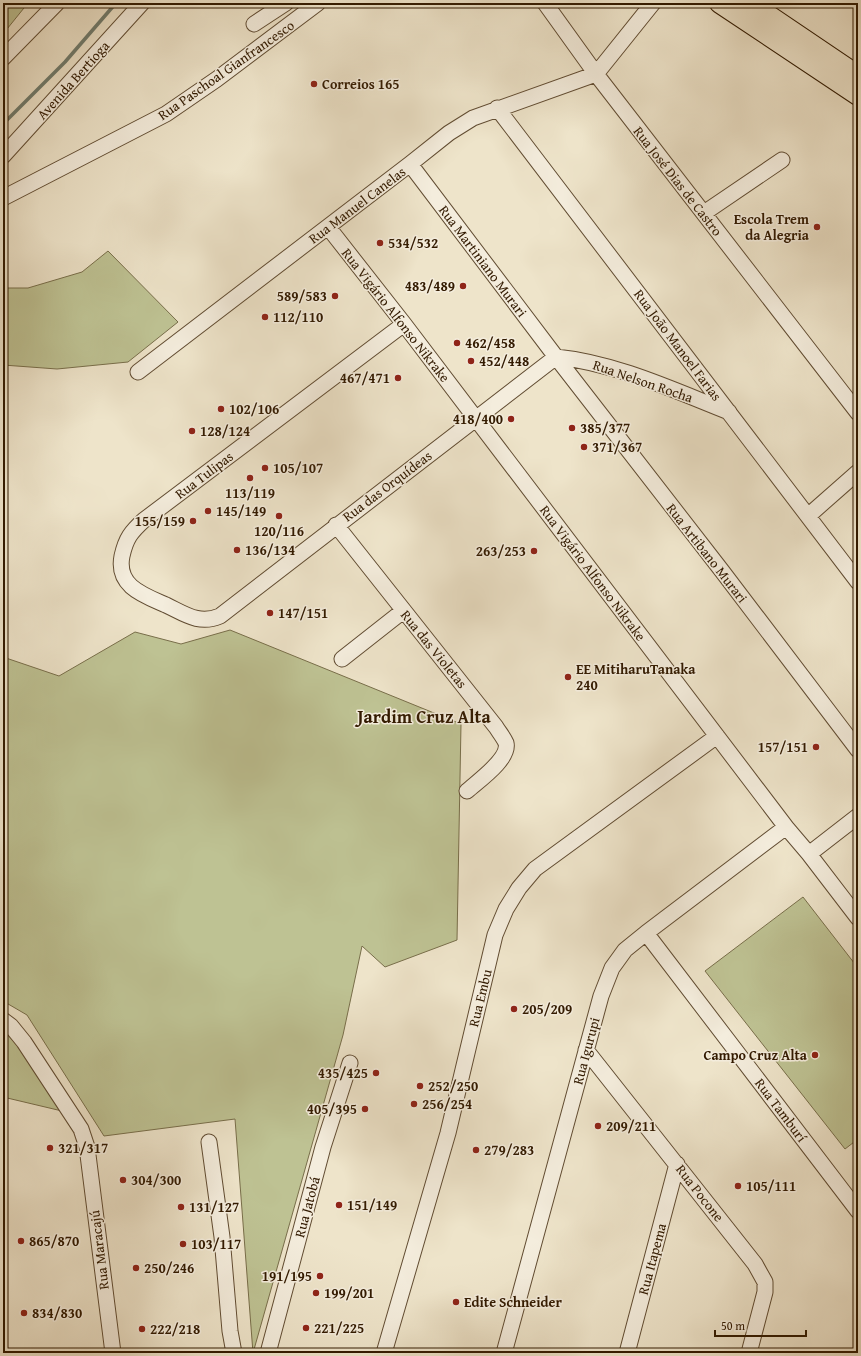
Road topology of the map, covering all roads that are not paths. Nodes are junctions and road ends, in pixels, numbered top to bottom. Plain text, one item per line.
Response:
1 (56, 3) edge
2 (142, 3) edge
3 (318, 3) edge
4 (545, 3) edge
5 (653, 3) edge
6 (720, 3) edge
7 (750, 3) edge
8 (276, 6) edge
9 (254, 24) dead end
10 (3, 58) edge
11 (596, 74) junction
12 (858, 76) edge
13 (858, 95) edge
14 (497, 108) junction
15 (3, 156) edge
16 (782, 160) dead end
17 (410, 164) junction
18 (3, 198) edge
19 (704, 213) junction
20 (328, 227) junction
21 (404, 324) junction
22 (556, 357) junction
23 (138, 372) dead end
24 (729, 412) junction
25 (858, 413) edge
26 (475, 419) junction
27 (858, 472) edge
28 (808, 516) junction
29 (336, 525) junction
30 (858, 582) edge
31 (404, 610) junction
32 (220, 616) joint
33 (342, 659) dead end
34 (717, 736) junction
35 (858, 750) edge
36 (467, 791) dead end
37 (858, 816) edge
38 (786, 827) junction
39 (809, 854) junction
40 (858, 918) edge
41 (646, 933) junction
42 (3, 1020) edge
43 (586, 1050) junction
44 (350, 1063) dead end
45 (209, 1142) dead end
46 (677, 1164) junction
47 (858, 1211) edge
48 (113, 1353) edge
49 (234, 1353) edge
50 (268, 1353) edge
51 (384, 1353) edge
52 (504, 1353) edge
53 (627, 1353) edge
54 (749, 1353) edge

1 - 10 street
2 - 15 street, Avenida Bertioga
3 - 18 street, Rua Paschoal Gianfrancesco
4 - 11 street, Rua José Dias de Castro
5 - 11 street
6 - 13 main road
7 - 12 main road
8 - 9 street
11 - 14 street, Rua Manuel Canelas
11 - 19 street, Rua José Dias de Castro
14 - 17 street, Rua Manuel Canelas
14 - 24 street, Rua João Manoel Farias
16 - 19 street
17 - 20 street, Rua Manuel Canelas
17 - 22 street, Rua Martiniano Murari
19 - 25 street, Rua José Dias de Castro
20 - 21 street, Rua Vigário Alfonso Nikrake
20 - 23 street, Rua Manuel Canelas
21 - 26 street, Rua Vigário Alfonso Nikrake
21 - 32 street, Rua Tulipas
22 - 24 street, Rua Nelson Rocha
22 - 26 street, Rua das Orquídeas
22 - 35 street, Rua Artibano Murari
24 - 28 street, Rua João Manoel Farias
26 - 29 street, Rua das Orquídeas
26 - 34 street, Rua Vigário Alfonso Nikrake
27 - 28 street
28 - 30 street, Rua João Manoel Farias
29 - 31 street, Rua das Violetas
29 - 32 street, Rua das Orquídeas
31 - 33 street
31 - 36 street, Rua das Violetas
34 - 38 street, Rua Vigário Alfonso Nikrake
34 - 51 street, Rua Embu
37 - 39 street
38 - 39 street, Rua Vigário Alfonso Nikrake
38 - 41 street, Rua Igurupi
39 - 40 street, Rua Vigário Alfonso Nikrake
41 - 43 street, Rua Igurupi
41 - 47 street, Rua Tamburí
42 - 48 street, Rua Maracajú
43 - 46 street, Rua Pocone
43 - 52 street, Rua Igurupi
44 - 50 street, Rua Jatobá
45 - 49 street
46 - 53 street, Rua Itapema
46 - 54 street, Rua Pocone

